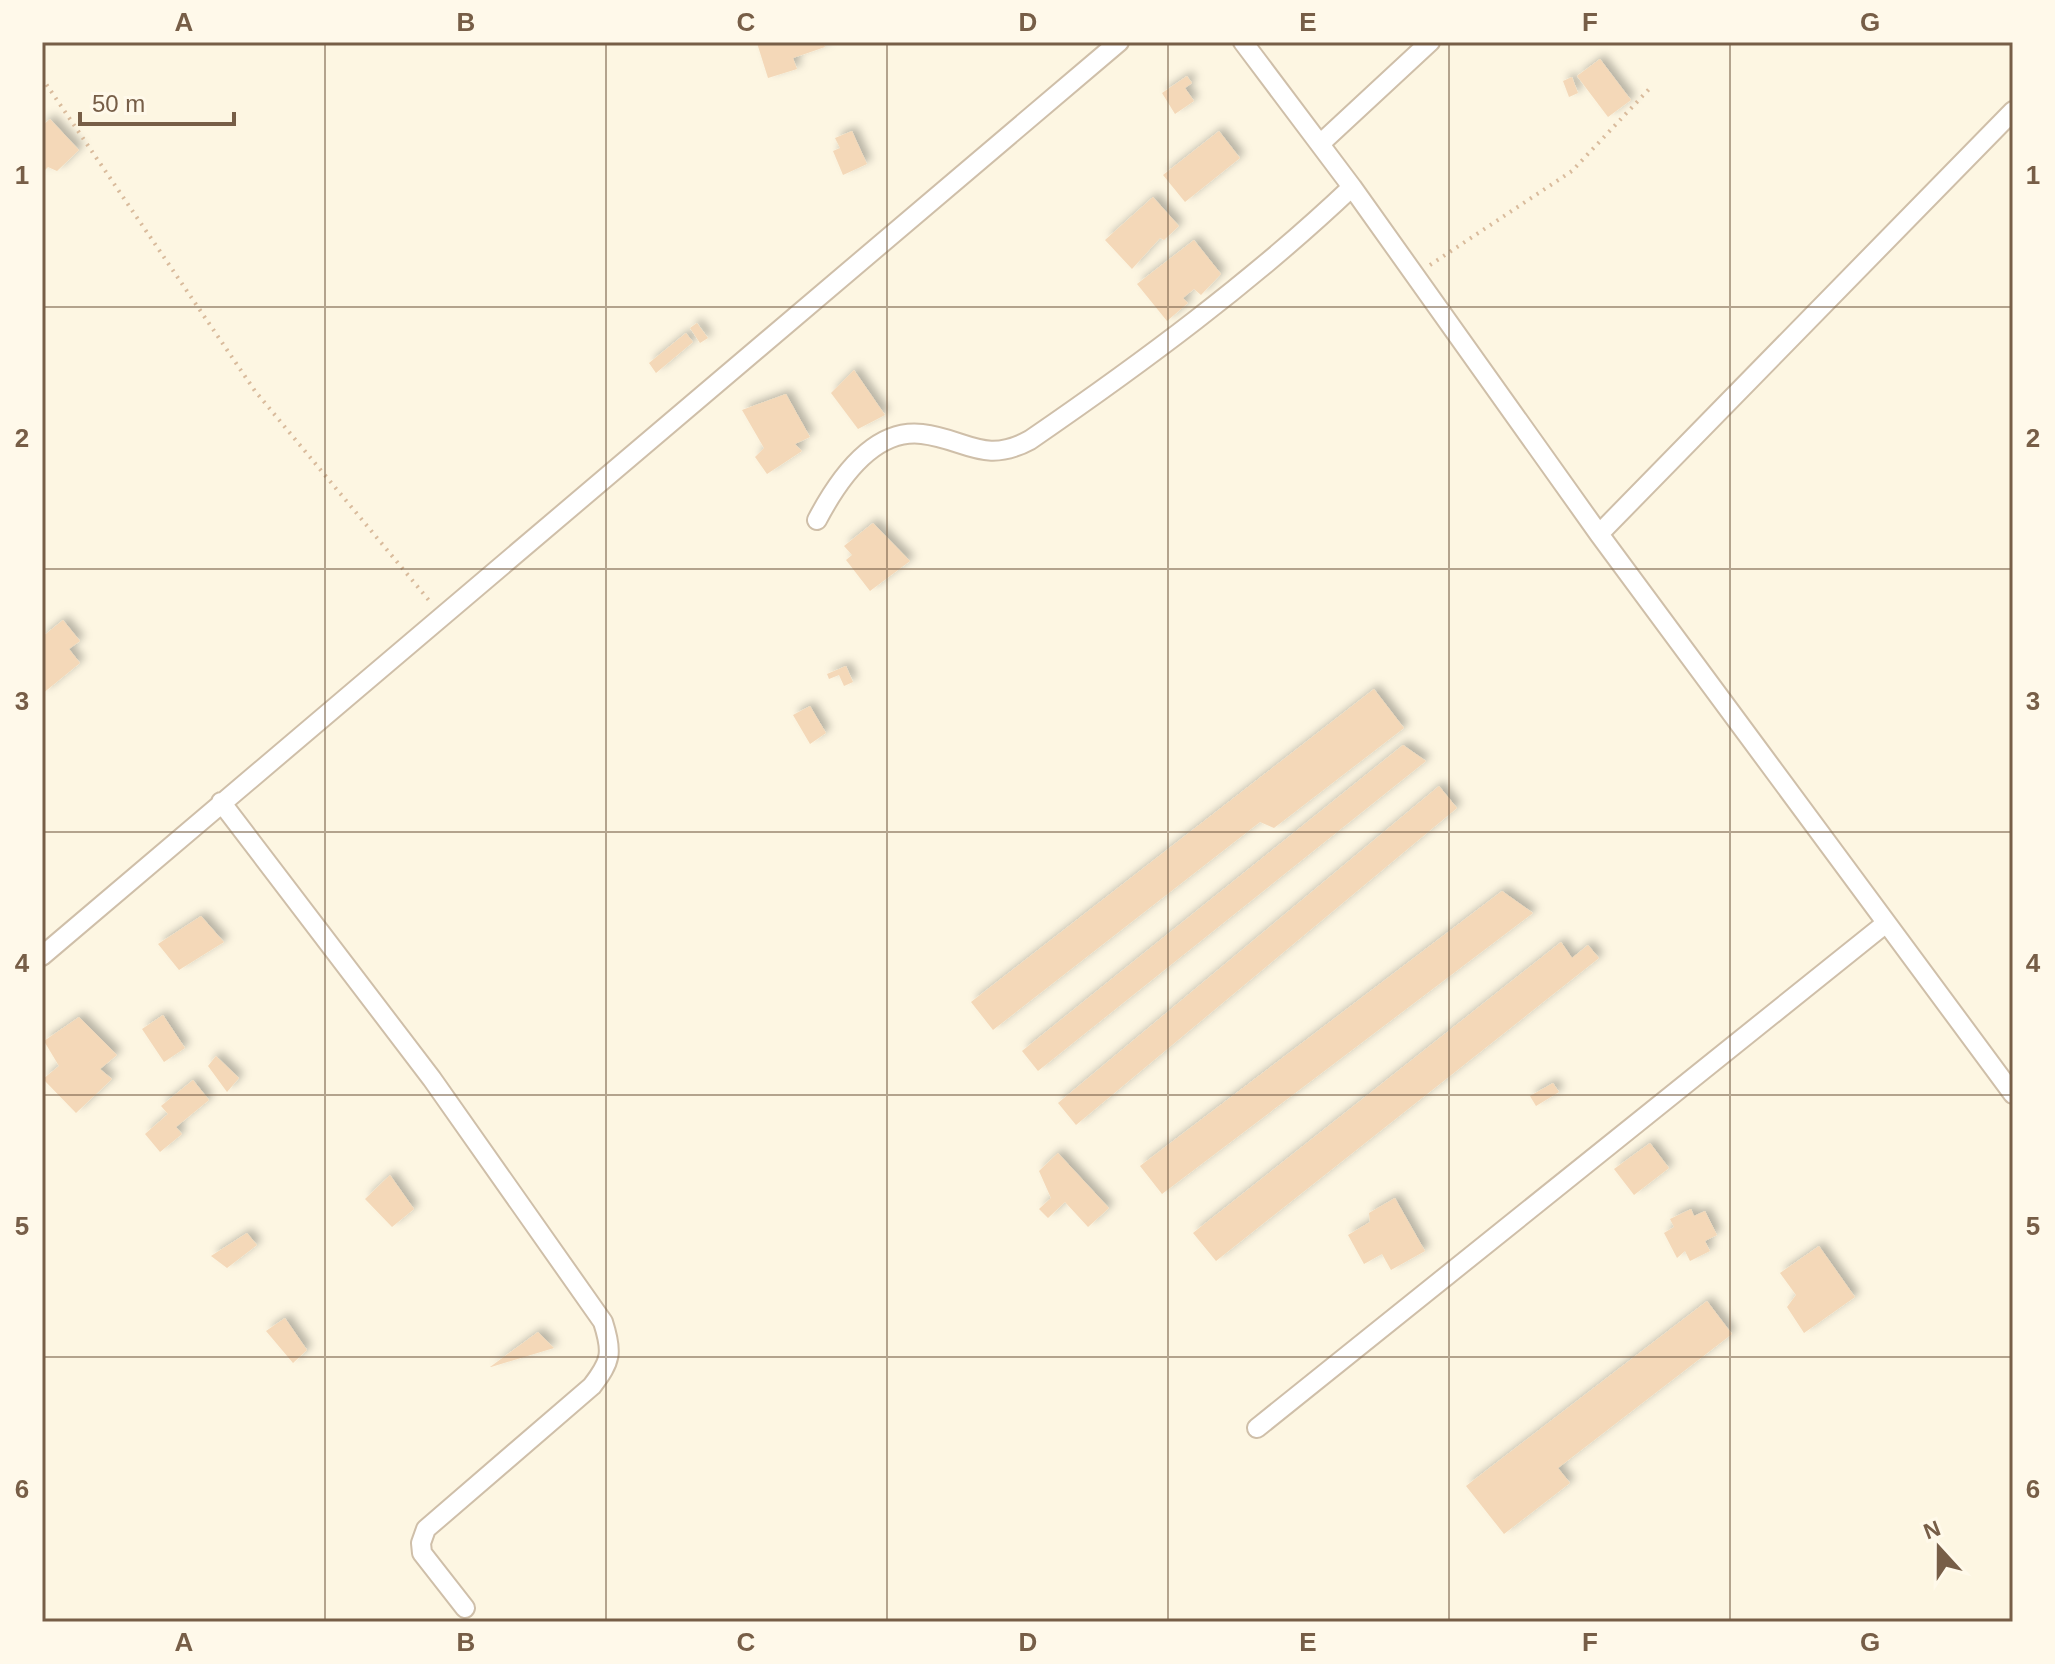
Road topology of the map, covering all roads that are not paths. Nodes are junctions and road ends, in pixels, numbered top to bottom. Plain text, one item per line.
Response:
1 (1119, 42) edge
2 (1243, 42) edge
3 (1430, 42) edge
4 (2013, 111) edge
5 (1320, 144) junction
6 (1352, 187) junction
7 (817, 520) dead end
8 (1599, 534) junction
9 (221, 802) junction
10 (1885, 924) junction
11 (42, 956) edge
12 (2013, 1094) edge
13 (1257, 1428) dead end
14 (465, 1608) dead end

1 - 9 street
2 - 5 street
3 - 5 street
4 - 8 street
5 - 6 street
6 - 7 street
6 - 8 street
8 - 10 street
9 - 11 street
9 - 14 street
10 - 12 street
10 - 13 street

